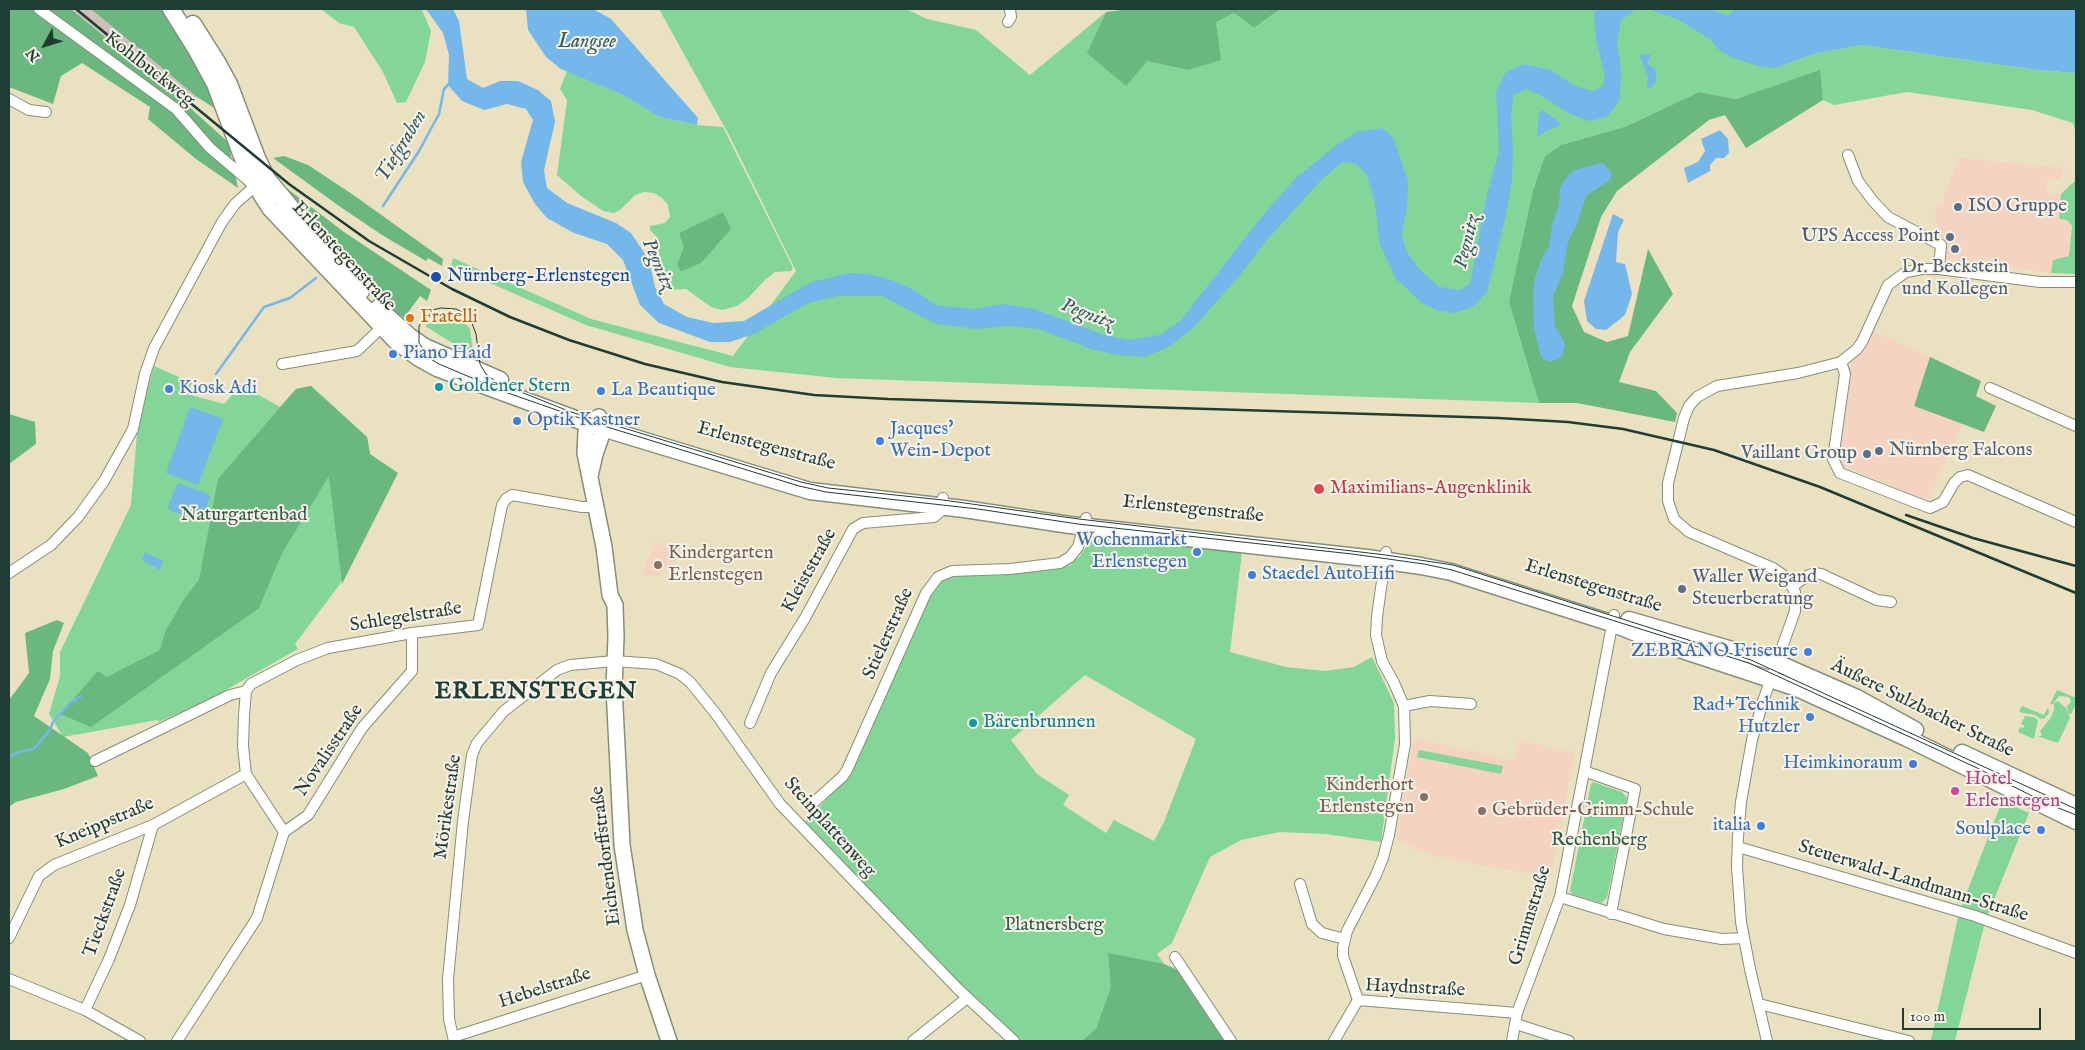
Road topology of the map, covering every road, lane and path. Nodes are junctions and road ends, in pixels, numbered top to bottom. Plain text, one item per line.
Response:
1 (39, 9) edge
2 (171, 9) edge
3 (181, 9) edge
4 (1010, 9) edge
5 (1008, 22) dead end
6 (201, 46) junction
7 (9, 99) edge
8 (46, 112) dead end
9 (1848, 155) dead end
10 (261, 182) junction
11 (1939, 269) junction
12 (2076, 282) edge
13 (386, 324) junction
14 (1841, 362) junction
15 (282, 364) dead end
16 (1990, 388) dead end
17 (597, 423) junction
18 (2076, 426) edge
19 (942, 502) junction
20 (596, 507) junction
21 (1085, 522) junction
22 (2076, 522) edge
23 (1386, 556) junction
24 (9, 573) edge
25 (1793, 586) junction
26 (1891, 602) dead end
27 (1612, 619) junction
28 (412, 633) junction
29 (614, 661) junction
30 (1777, 663) junction
31 (1771, 679) junction
32 (246, 691) junction
33 (1471, 704) dead end
34 (1404, 706) junction
35 (750, 723) dead end
36 (95, 762) dead end
37 (1584, 771) junction
38 (246, 774) junction
39 (811, 805) dead end
40 (2076, 806) edge
41 (2076, 821) edge
42 (153, 825) junction
43 (284, 832) junction
44 (1738, 848) junction
45 (1300, 884) dead end
46 (1560, 897) junction
47 (1611, 914) junction
48 (9, 938) edge
49 (1744, 938) junction
50 (1345, 939) junction
51 (2076, 953) edge
52 (1175, 956) dead end
53 (647, 975) junction
54 (9, 980) edge
55 (967, 998) junction
56 (1358, 1000) junction
57 (1759, 1004) junction
58 (85, 1010) junction
59 (1517, 1013) junction
60 (1516, 1024) junction
61 (453, 1039) edge
62 (140, 1041) edge
63 (177, 1041) edge
64 (670, 1041) edge
65 (913, 1041) edge
66 (1014, 1041) edge
67 (1231, 1041) edge
68 (1334, 1041) edge
69 (1512, 1041) edge
70 (1569, 1041) edge
71 (1767, 1041) edge
72 (1908, 1041) edge

1 - 10 street, Kohlbuckweg
2 - 6 main road, Erlenstegenstraße
3 - 6 main road, Erlenstegenstraße
4 - 5 street
6 - 10 main road, Erlenstegenstraße
7 - 8 street
9 - 11 street
10 - 13 main road, Erlenstegenstraße
10 - 24 street
11 - 12 street
11 - 14 street
13 - 15 street
13 - 17 main road, Erlenstegenstraße
14 - 22 street
14 - 25 street
16 - 18 street
17 - 19 main road, Erlenstegenstraße
17 - 20 street, Eichendorffstraße
19 - 21 main road, Erlenstegenstraße
19 - 35 street, Kleiststraße
20 - 28 street, Schlegelstraße
20 - 29 street, Eichendorffstraße
21 - 23 main road, Erlenstegenstraße
21 - 39 street, Stielerstraße
23 - 27 main road, Erlenstegenstraße
23 - 34 street
25 - 26 street
25 - 30 street
27 - 30 main road, Erlenstegenstraße
27 - 31 main road, Erlenstegenstraße
27 - 37 street, Grimmstraße
28 - 32 street, Schlegelstraße
28 - 43 street, Novalisstraße
29 - 53 street, Eichendorffstraße
29 - 55 street, Steinplattenweg
29 - 61 street, Mörikestraße
30 - 31 street
30 - 40 main road, Äußere Sulzbacher Straße
31 - 41 main road, Äußere Sulzbacher Straße
31 - 44 street
32 - 36 street, Schlegelstraße
32 - 38 street
33 - 34 street
34 - 50 street
37 - 46 street, Grimmstraße
37 - 47 street
38 - 42 street, Kneippstraße
38 - 43 street
42 - 48 street, Kneippstraße
42 - 58 street, Tieckstraße
43 - 63 street
44 - 49 street
44 - 51 street, Steuerwald-Landmann-Straße
45 - 50 street
46 - 47 street
46 - 59 street, Grimmstraße
47 - 49 street
49 - 57 street
50 - 56 street
52 - 67 street
53 - 61 street, Hebelstraße
53 - 64 street, Eichendorffstraße
54 - 58 street
55 - 65 street
55 - 66 street, Steinplattenweg
56 - 59 street, Haydnstraße
56 - 68 street, Haydnstraße
57 - 71 street
57 - 72 street
58 - 62 street
59 - 60 street, Grimmstraße
60 - 69 street, Grimmstraße
60 - 70 street

